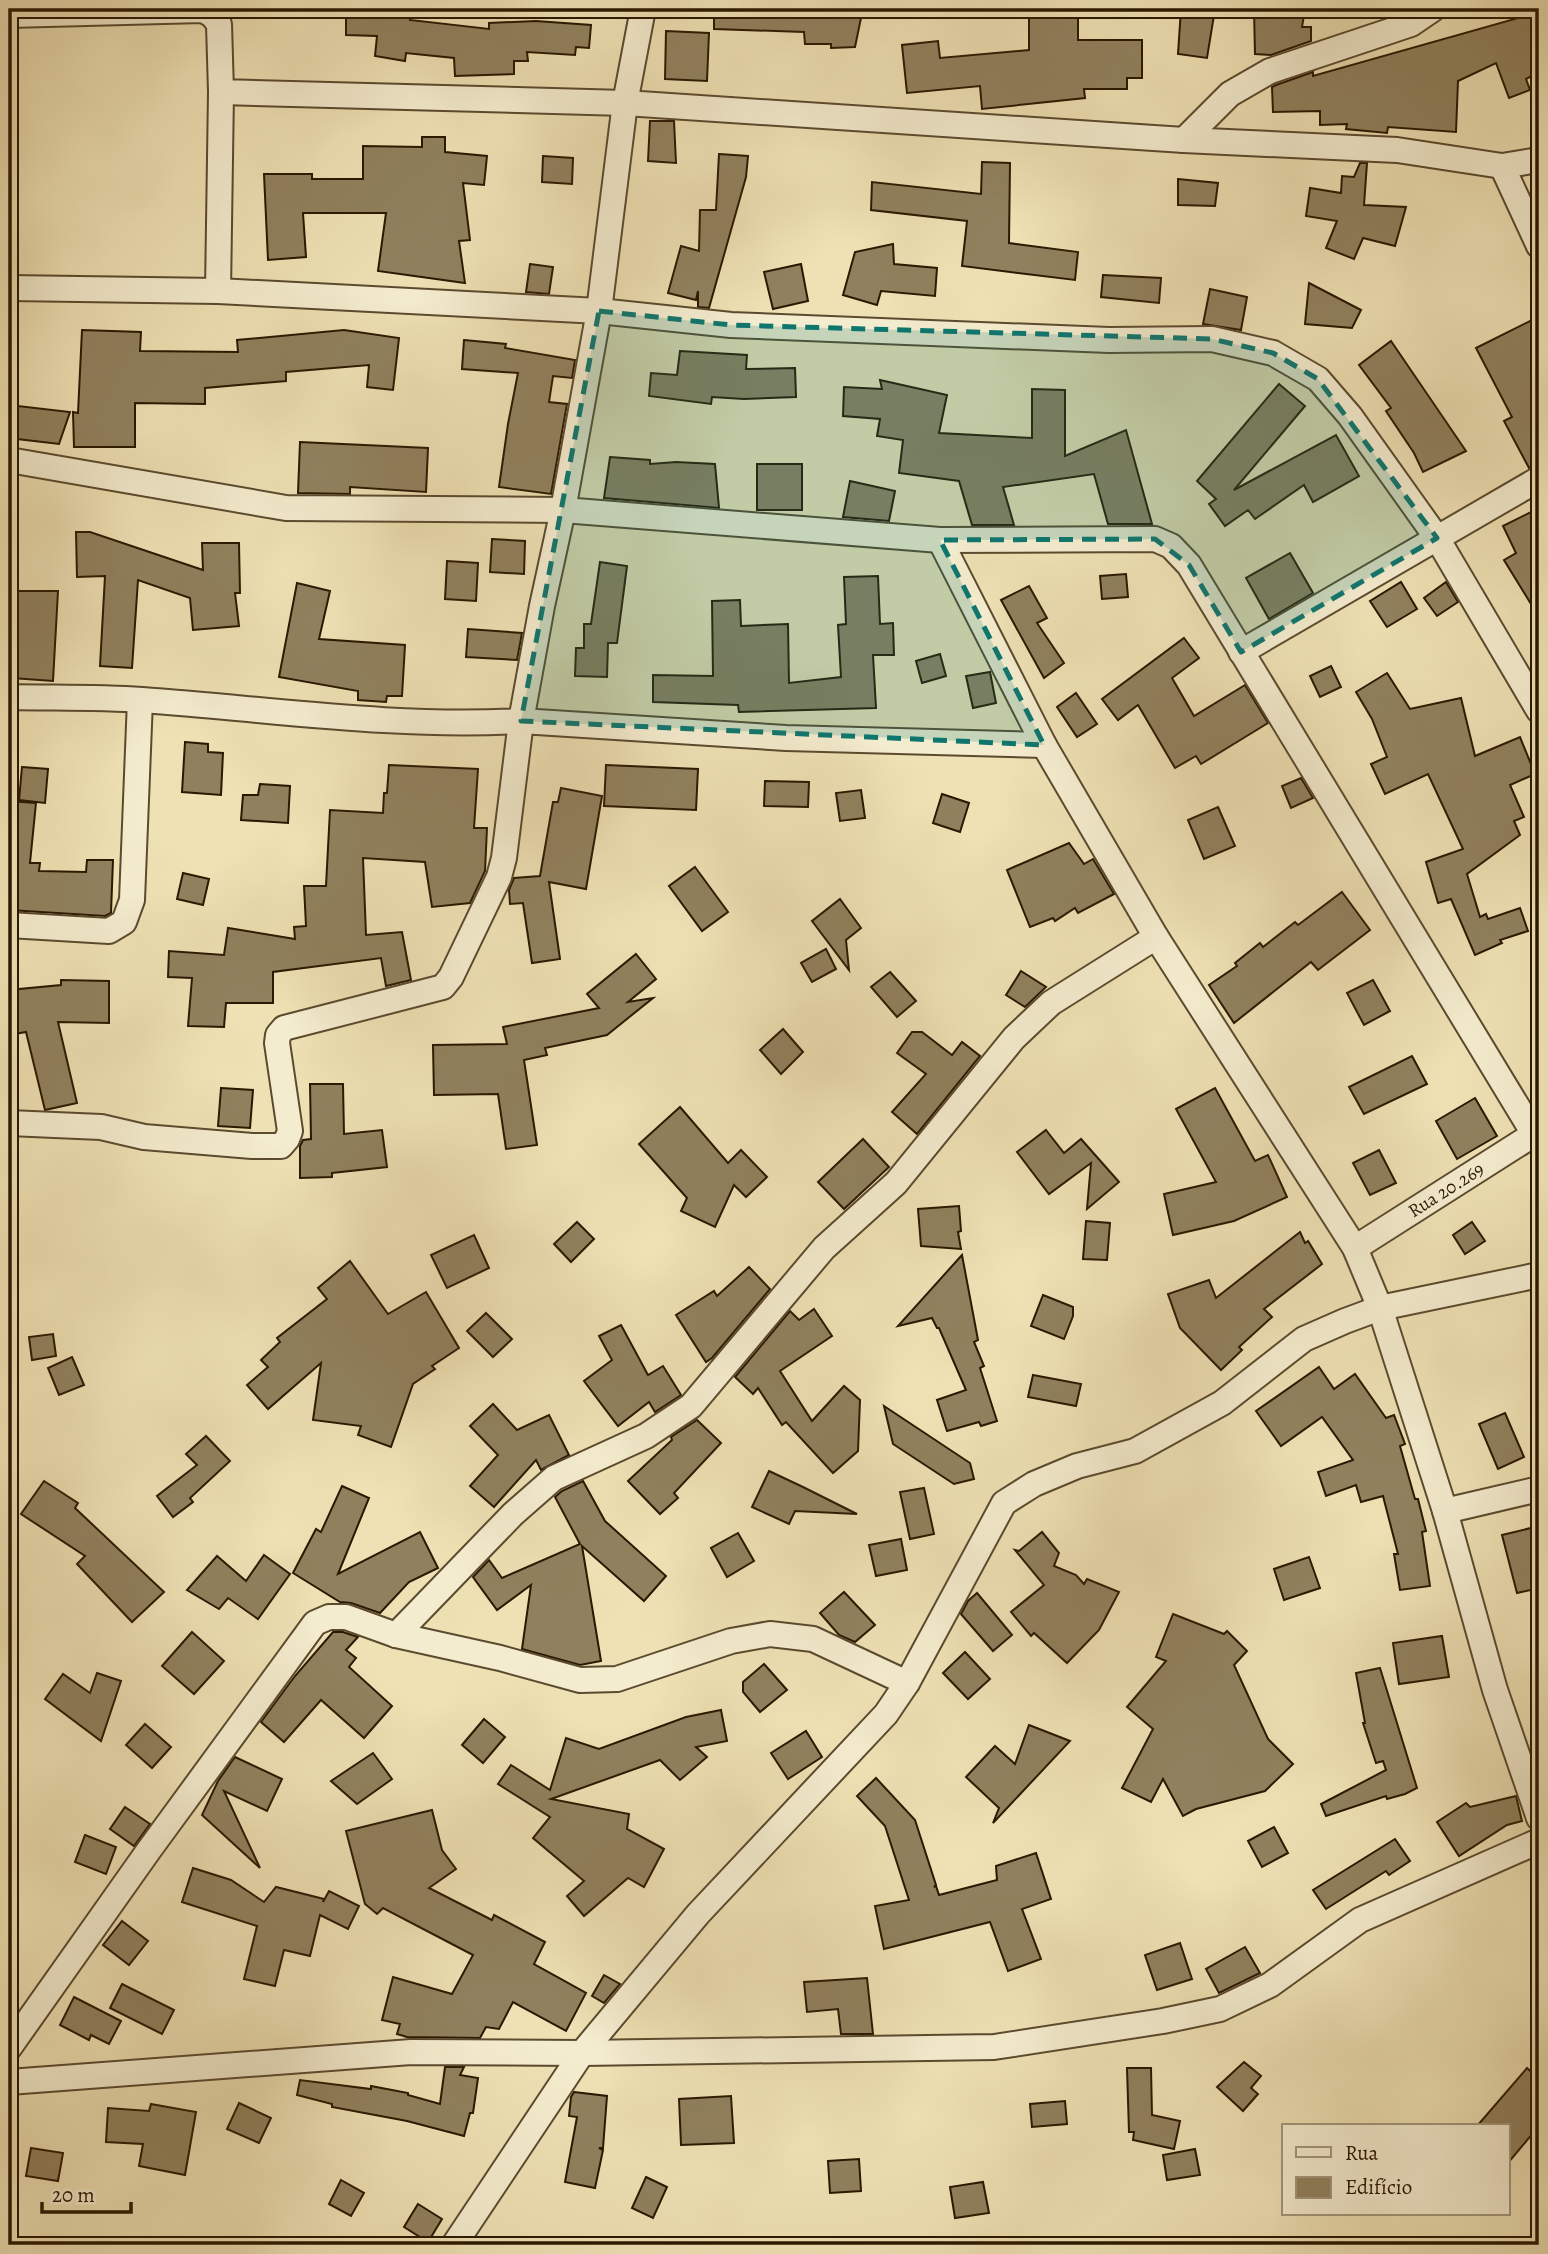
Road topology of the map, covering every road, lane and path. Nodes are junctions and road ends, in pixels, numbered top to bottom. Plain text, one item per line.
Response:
1 (643, 9) edge
2 (1433, 9) edge
3 (9, 15) edge
4 (221, 92) junction
5 (625, 103) junction
6 (1184, 140) junction
7 (1539, 160) edge
8 (1502, 166) junction
9 (1539, 246) edge
10 (9, 289) edge
11 (218, 291) junction
12 (599, 311) junction
13 (9, 460) edge
14 (1539, 479) edge
15 (563, 510) junction
16 (1437, 538) junction
17 (940, 540) junction
18 (1241, 652) junction
19 (9, 697) edge
20 (140, 700) junction
21 (1539, 712) edge
22 (521, 721) junction
23 (1044, 745) junction
24 (9, 925) edge
25 (1156, 937) junction
26 (9, 1123) edge
27 (1537, 1132) edge
28 (1355, 1248) junction
29 (1539, 1275) edge
30 (1380, 1308) junction
31 (1539, 1489) edge
32 (1445, 1511) junction
33 (396, 1635) junction
34 (907, 1683) junction
35 (1539, 1818) edge
36 (1539, 1840) edge
37 (9, 2048) edge
38 (582, 2053) junction
39 (9, 2082) edge
40 (454, 2245) edge

1 - 5 street
2 - 6 street
3 - 4 street
4 - 5 street
4 - 11 street
5 - 6 street
5 - 12 street
6 - 8 street
7 - 8 street
8 - 9 street
10 - 11 street
11 - 12 street
12 - 15 street
12 - 16 street
13 - 15 street
14 - 16 street
15 - 17 street
15 - 22 street
16 - 18 street
16 - 21 street
17 - 18 street
17 - 23 street
18 - 27 street
19 - 20 street
20 - 22 street
20 - 24 street
22 - 23 street
22 - 26 street
23 - 25 street
25 - 28 street
25 - 33 street
27 - 28 street, Rua 20.269
28 - 30 street
29 - 30 street
30 - 32 street
30 - 34 street
31 - 32 street
32 - 35 street
33 - 34 street
33 - 37 street
34 - 38 street
36 - 38 street
38 - 39 street
38 - 40 street

